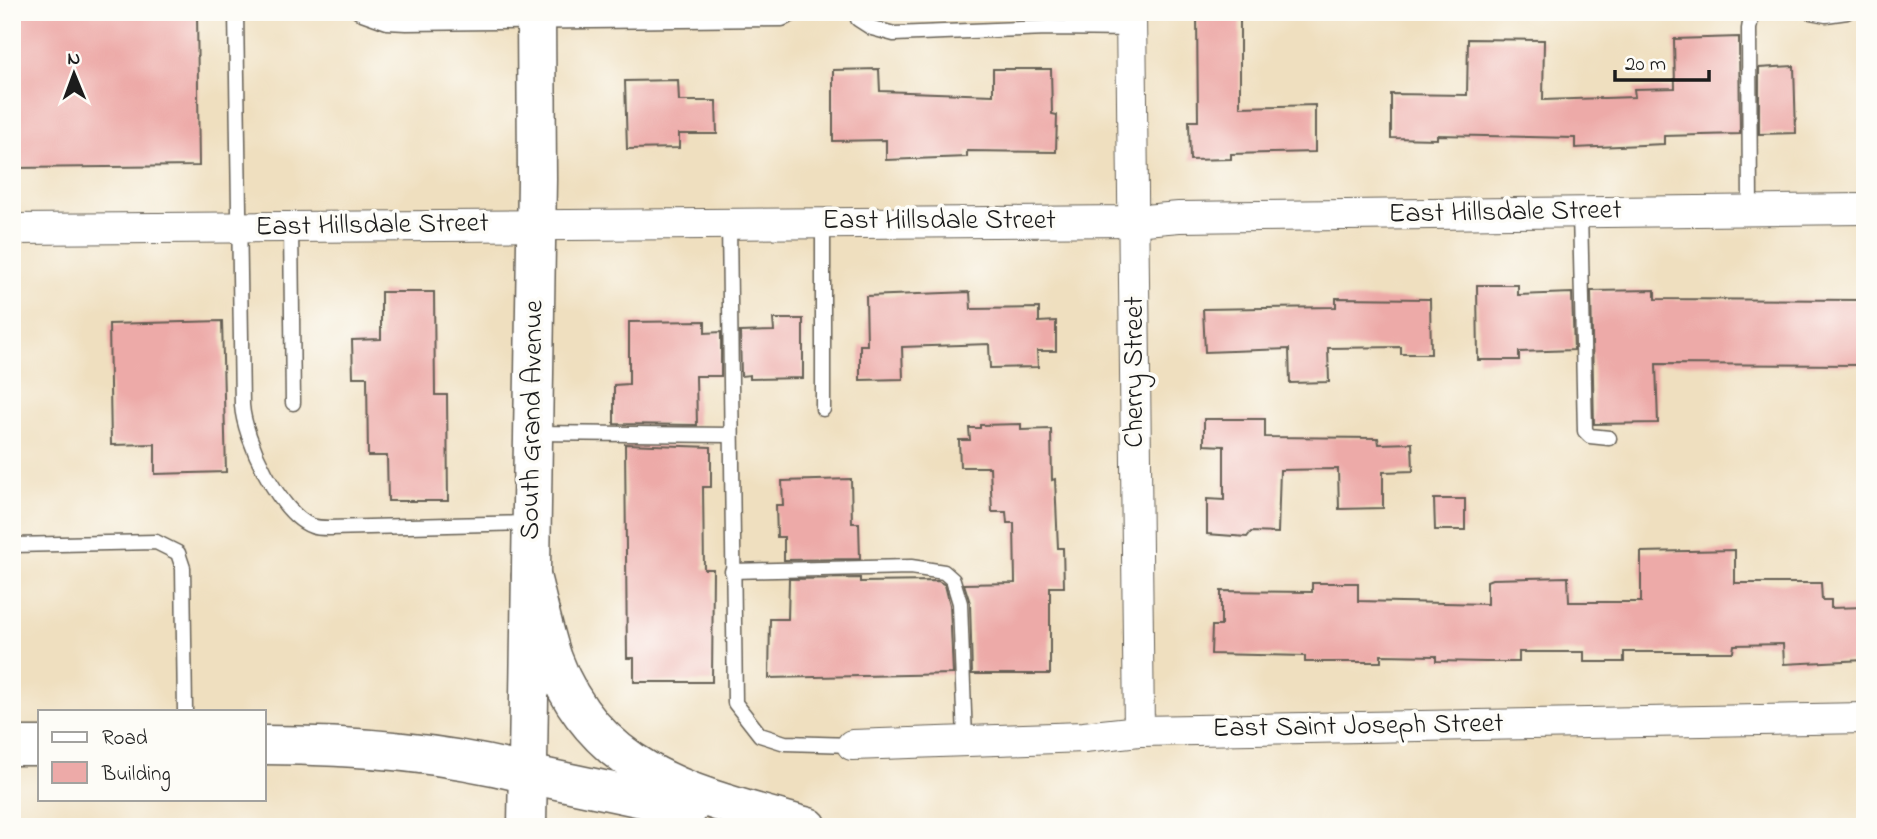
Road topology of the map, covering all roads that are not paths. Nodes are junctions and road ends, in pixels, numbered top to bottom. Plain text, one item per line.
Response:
1 (236, 12) edge
2 (359, 12) edge
3 (797, 12) edge
4 (858, 12) edge
5 (1752, 12) edge
6 (1810, 12) edge
7 (1847, 12) edge
8 (536, 18) edge
9 (1131, 20) edge
10 (1750, 209) junction
11 (1865, 209) edge
12 (1580, 212) junction
13 (823, 221) junction
14 (1133, 221) junction
15 (729, 222) junction
16 (535, 225) junction
17 (237, 227) junction
18 (291, 227) junction
19 (12, 229) edge
20 (293, 403) dead end
21 (823, 409) dead end
22 (533, 433) junction
23 (730, 435) junction
24 (1609, 438) dead end
25 (532, 523) junction
26 (12, 545) edge
27 (732, 571) junction
28 (531, 576) junction
29 (185, 710) edge
30 (1865, 718) edge
31 (1139, 731) junction
32 (965, 740) junction
33 (266, 745) edge
34 (852, 745) joint
35 (12, 746) edge
36 (38, 746) edge
37 (512, 770) junction
38 (527, 827) edge
39 (776, 827) edge
40 (808, 827) edge

1 - 17 lane
2 - 8 lane
3 - 8 lane
4 - 9 lane
5 - 10 lane
6 - 7 lane
8 - 16 main road, South Grand Avenue
9 - 14 street, Cherry Street
10 - 11 street, East Hillsdale Street
10 - 12 street, East Hillsdale Street
12 - 14 street, East Hillsdale Street
12 - 24 lane
13 - 14 street, East Hillsdale Street
13 - 15 street, East Hillsdale Street
13 - 21 lane
14 - 31 street, Cherry Street
15 - 16 street, East Hillsdale Street
15 - 23 lane
16 - 18 street, East Hillsdale Street
16 - 22 main road, South Grand Avenue
17 - 18 street, East Hillsdale Street
17 - 19 street, East Hillsdale Street
17 - 25 lane
18 - 20 lane
22 - 23 lane
22 - 25 main road, South Grand Avenue
23 - 27 lane
25 - 28 main road, South Grand Avenue
26 - 29 lane
27 - 32 lane
27 - 34 lane
28 - 37 main road, South Grand Avenue
28 - 40 main road
30 - 31 street, East Saint Joseph Street
31 - 32 street, East Saint Joseph Street
32 - 34 street, East Saint Joseph Street
33 - 37 main road
35 - 36 main road
37 - 38 main road, South Grand Avenue
37 - 39 main road

